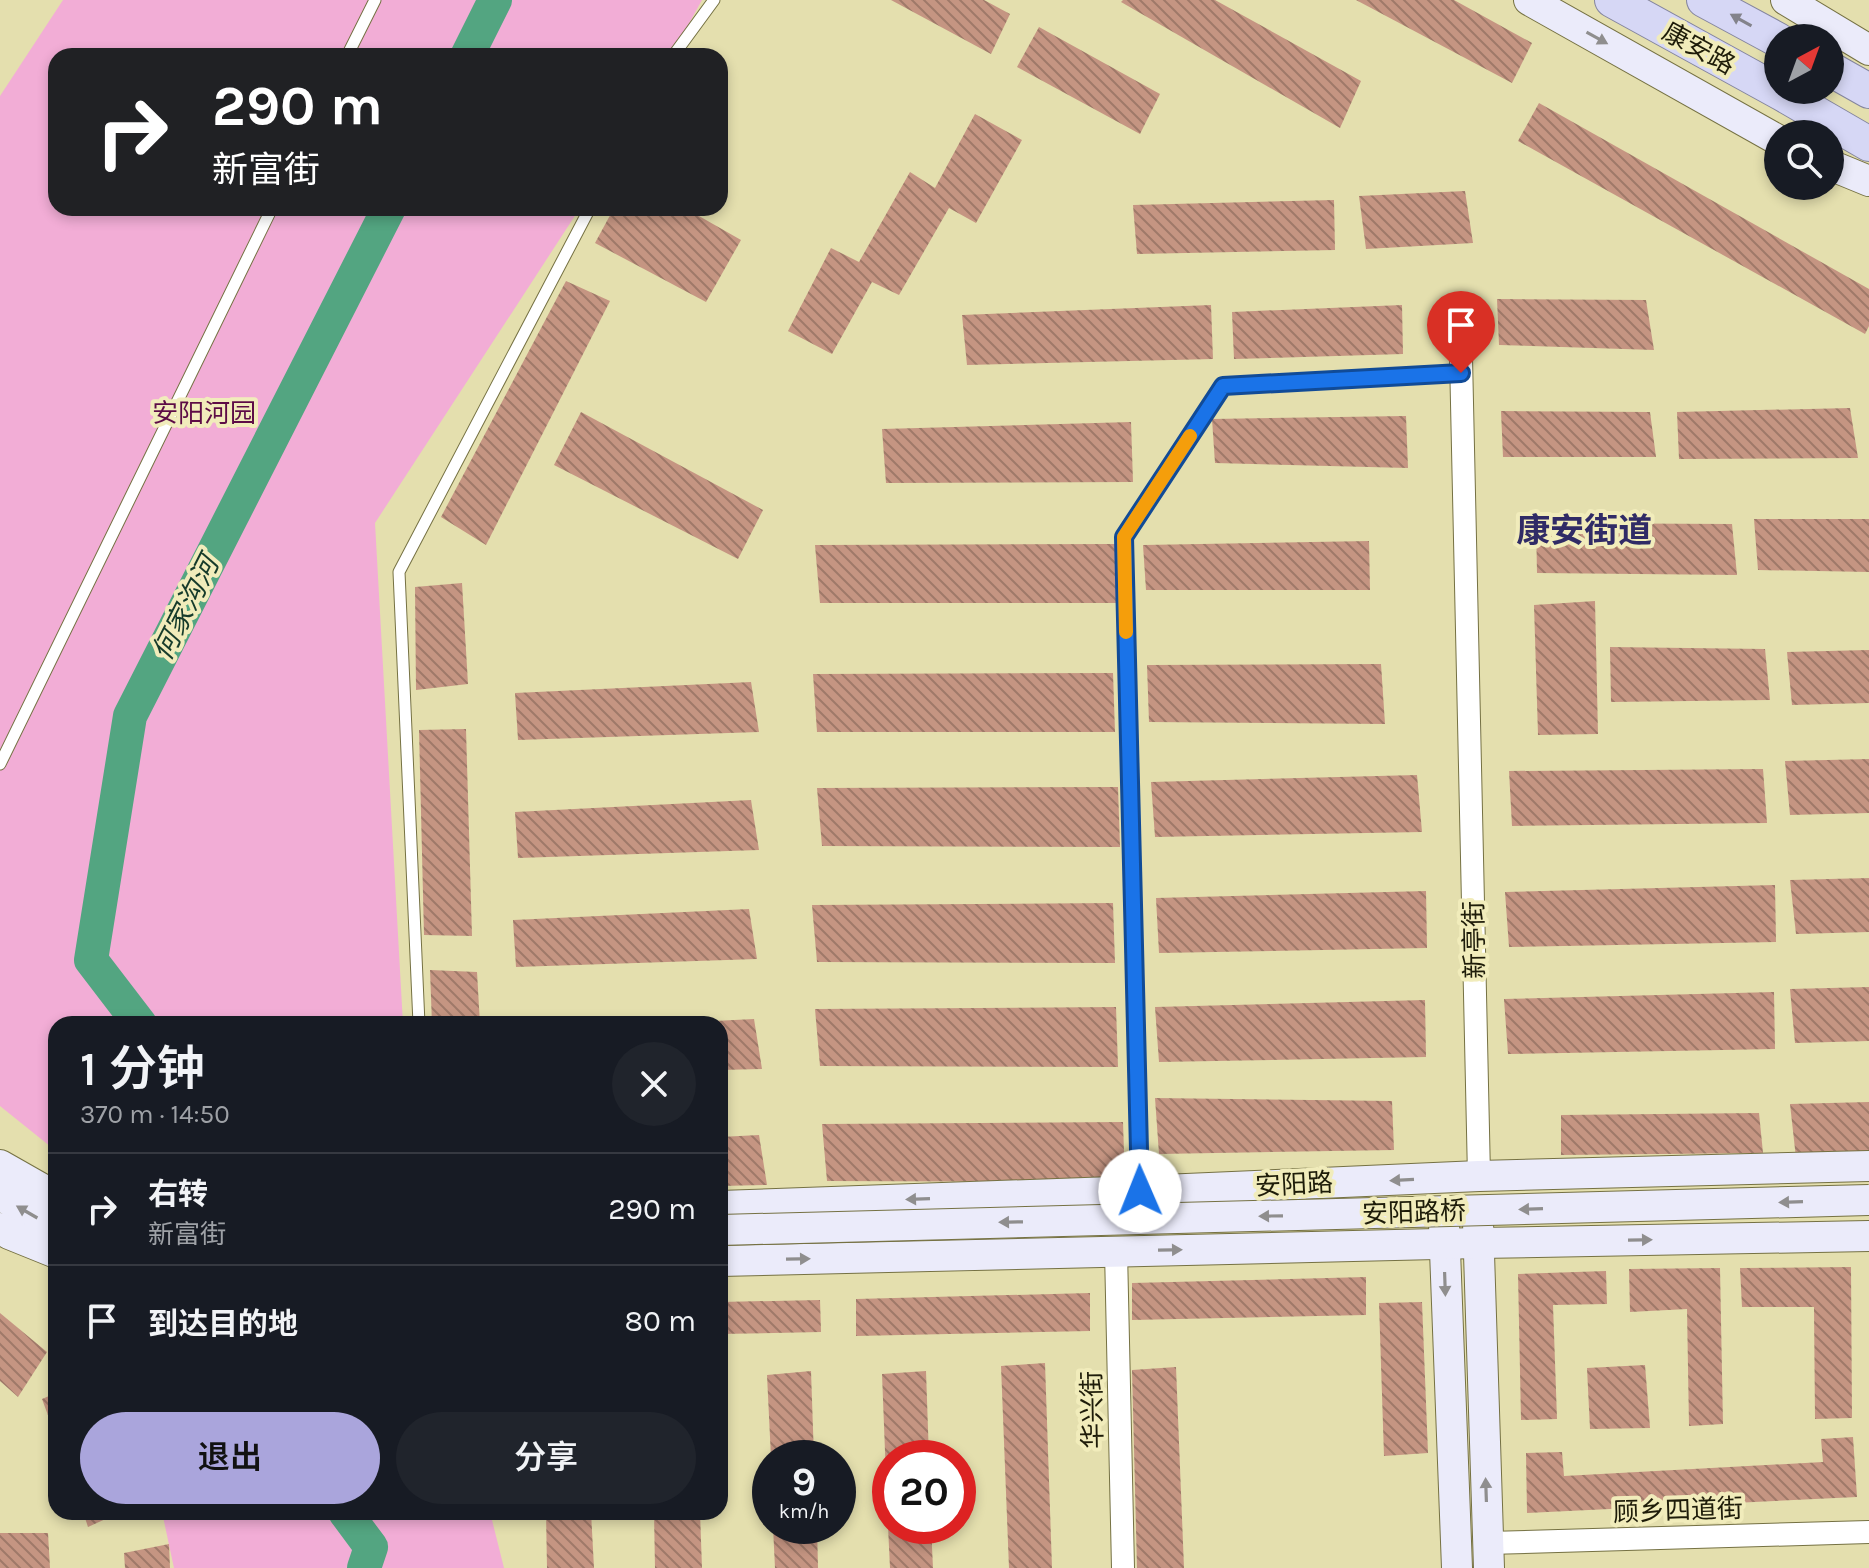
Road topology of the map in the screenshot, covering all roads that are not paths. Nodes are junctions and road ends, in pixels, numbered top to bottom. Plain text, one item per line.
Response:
1 (375, 0) edge
2 (714, 0) edge
3 (1529, 0) edge
4 (1612, 0) edge
5 (1704, 0) edge
6 (1786, 0) edge
7 (1764, 32) edge
8 (351, 48) edge
9 (679, 48) edge
10 (1869, 50) edge
11 (1844, 77) edge
12 (1869, 91) edge
13 (1764, 132) edge
14 (1869, 144) edge
15 (1844, 171) edge
16 (1869, 181) edge
17 (268, 216) edge
18 (586, 216) edge
19 (1460, 312) dead end
20 (1461, 373) junction
21 (0, 764) edge
22 (419, 1016) edge
23 (0, 1165) edge
24 (1869, 1166) edge
25 (1479, 1176) junction
26 (1444, 1178) junction
27 (48, 1191) edge
28 (1140, 1191) junction
29 (0, 1195) edge
30 (1869, 1200) edge
31 (728, 1206) edge
32 (48, 1222) edge
33 (0, 1228) edge
34 (728, 1230) edge
35 (1869, 1236) edge
36 (1478, 1243) junction
37 (1443, 1244) junction
38 (48, 1250) edge
39 (1116, 1251) junction
40 (728, 1261) edge
41 (1869, 1532) edge
42 (1488, 1556) edge
43 (1123, 1568) edge
44 (1457, 1568) edge

1 - 8 lane
2 - 9 lane
3 -> 13 main road, 康安路
4 - 14 main road, 康安路
7 -> 5 main road, 康安路
6 - 10 main road
11 - 12 main road
15 - 16 main road
17 - 21 lane
18 - 22 lane
19 - 20 street, 新亭街
20 - 25 street, 新亭街
20 - 28 lane
23 - 27 main road
24 - 25 main road, 安阳路
25 - 26 main road, 安阳路
25 - 36 main road, 新亭街
26 -> 28 main road, 安阳路
26 - 37 main road
28 -> 31 main road, 安阳路
32 -> 29 main road
30 -> 34 main road, 安阳路桥, bridge
33 - 38 main road
36 -> 35 main road
36 - 37 main road
42 -> 36 main road, 新亭街
39 -> 37 main road
37 -> 44 main road
40 -> 39 main road
39 - 43 street, 华兴街
41 - 42 street, 顾乡四道街

